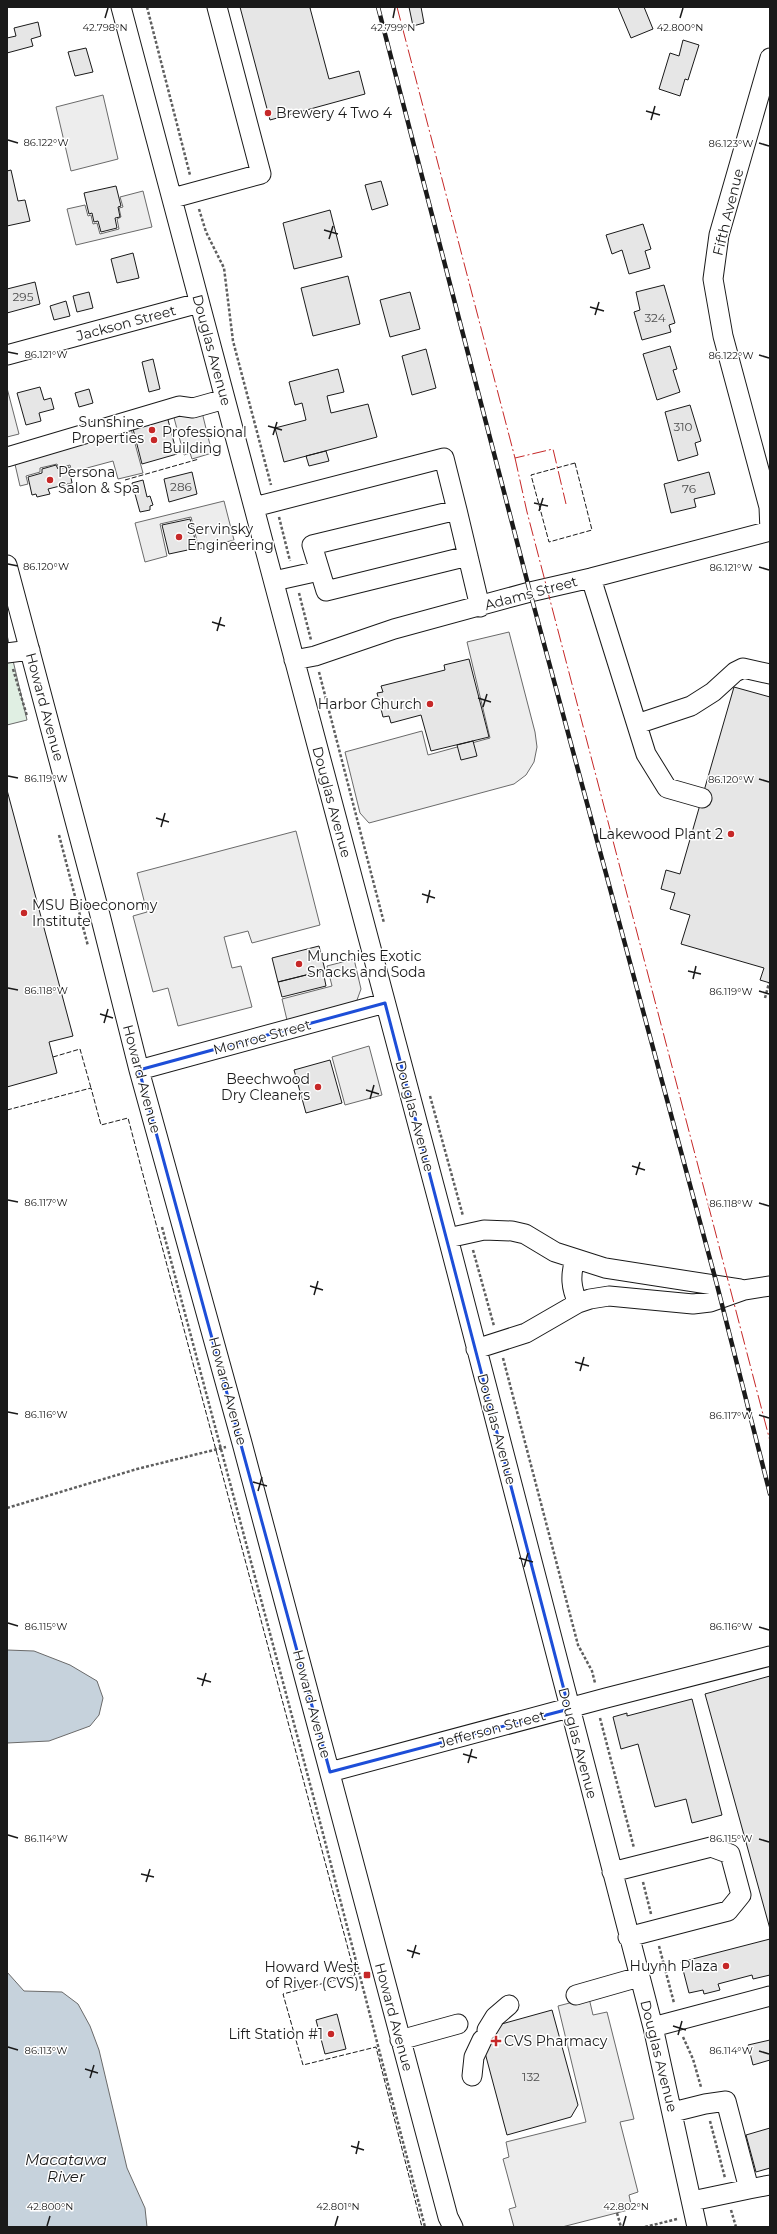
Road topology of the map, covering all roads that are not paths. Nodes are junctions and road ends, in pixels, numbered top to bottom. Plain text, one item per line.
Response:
1 (121, 7) edge
2 (217, 7) edge
3 (770, 58) edge
4 (173, 198) junction
5 (199, 303) junction
6 (7, 356) edge
7 (225, 399) junction
8 (7, 457) edge
9 (254, 507) junction
10 (457, 510) junction
11 (770, 531) edge
12 (468, 556) junction
13 (7, 565) edge
14 (320, 571) junction
15 (591, 578) junction
16 (274, 581) junction
17 (480, 607) junction
18 (30, 650) junction
19 (8, 654) edge
20 (294, 660) junction
21 (770, 674) edge
22 (637, 724) junction
23 (702, 798) dead end
24 (385, 1003) junction
25 (139, 1070) junction
26 (448, 1238) junction
27 (574, 1259) junction
28 (770, 1286) edge
29 (744, 1290) junction
30 (578, 1303) junction
31 (476, 1350) junction
32 (770, 1656) edge
33 (569, 1708) junction
34 (330, 1772) junction
35 (612, 1872) junction
36 (628, 1938) junction
37 (639, 1977) junction
38 (576, 1995) dead end
39 (770, 1996) edge
40 (509, 2005) dead end
41 (458, 2024) dead end
42 (653, 2027) junction
43 (400, 2040) junction
44 (472, 2076) dead end
45 (673, 2112) junction
46 (770, 2185) edge
47 (749, 2189) junction
48 (692, 2201) junction
49 (450, 2224) edge
50 (697, 2227) edge

1 - 4 street, Douglas Avenue
2 - 4 street
3 - 11 street, Fifth Avenue
4 - 5 street, Douglas Avenue
5 - 6 street, Jackson Street
5 - 7 street, Douglas Avenue
7 - 8 street
7 - 9 street, Douglas Avenue
9 - 10 street
9 - 16 street, Douglas Avenue
10 - 12 street
10 - 14 street
11 - 15 street, Adams Street
12 - 14 street
12 - 17 street
13 - 18 street, Howard Avenue
14 - 16 street
15 - 17 street, Adams Street
15 - 22 street
16 - 20 street, Douglas Avenue
17 - 20 street, Adams Street
18 - 19 street
18 - 25 street, Howard Avenue
20 - 24 street, Douglas Avenue
21 - 22 street
22 - 23 street
24 - 25 street, Monroe Street
24 - 26 street, Douglas Avenue
25 - 34 street, Howard Avenue
26 - 27 street
26 - 31 street, Douglas Avenue
27 - 29 street
27 - 30 street
28 - 29 street
29 - 30 street
30 - 31 street
31 - 33 street, Douglas Avenue
32 - 33 street, Jefferson Street
33 - 34 street, Jefferson Street
33 - 35 street, Douglas Avenue
34 - 43 street, Howard Avenue
35 - 36 street, Douglas Avenue
35 - 36 street
36 - 37 street, Douglas Avenue
37 - 38 street
37 - 42 street, Douglas Avenue
39 - 42 street
40 - 44 street
41 - 43 street
42 - 45 street, Douglas Avenue
43 - 49 street, Howard Avenue
45 - 47 street
45 - 48 street, Douglas Avenue
46 - 47 street
47 - 48 street
48 - 50 street, Douglas Avenue

